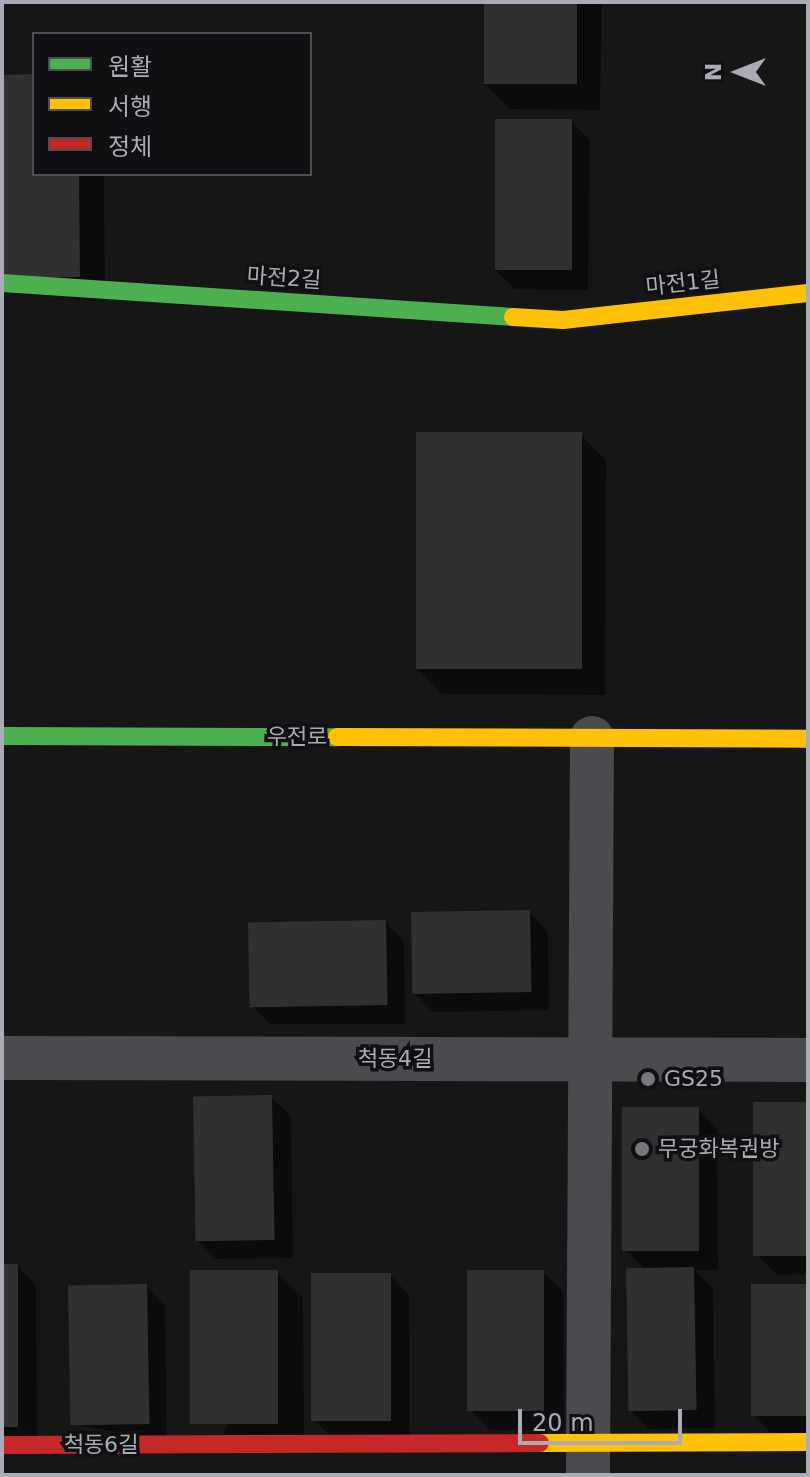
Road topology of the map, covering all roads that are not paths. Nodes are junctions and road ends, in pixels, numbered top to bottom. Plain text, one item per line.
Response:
1 (2, 283) edge
2 (808, 293) edge
3 (563, 320) joint
4 (2, 736) edge
5 (592, 738) junction
6 (808, 739) edge
7 (2, 1058) edge
8 (592, 1059) junction
9 (808, 1060) edge
10 (808, 1442) edge
11 (2, 1445) edge
12 (589, 1459) edge

1 - 3 street, 마전2길
2 - 3 street, 마전1길
4 - 5 street, 우전로
5 - 6 street, 우전로
5 - 8 street
7 - 8 street, 척동4길
8 - 9 street, 척동4길
8 - 12 street
10 - 12 street
11 - 12 street, 척동6길

